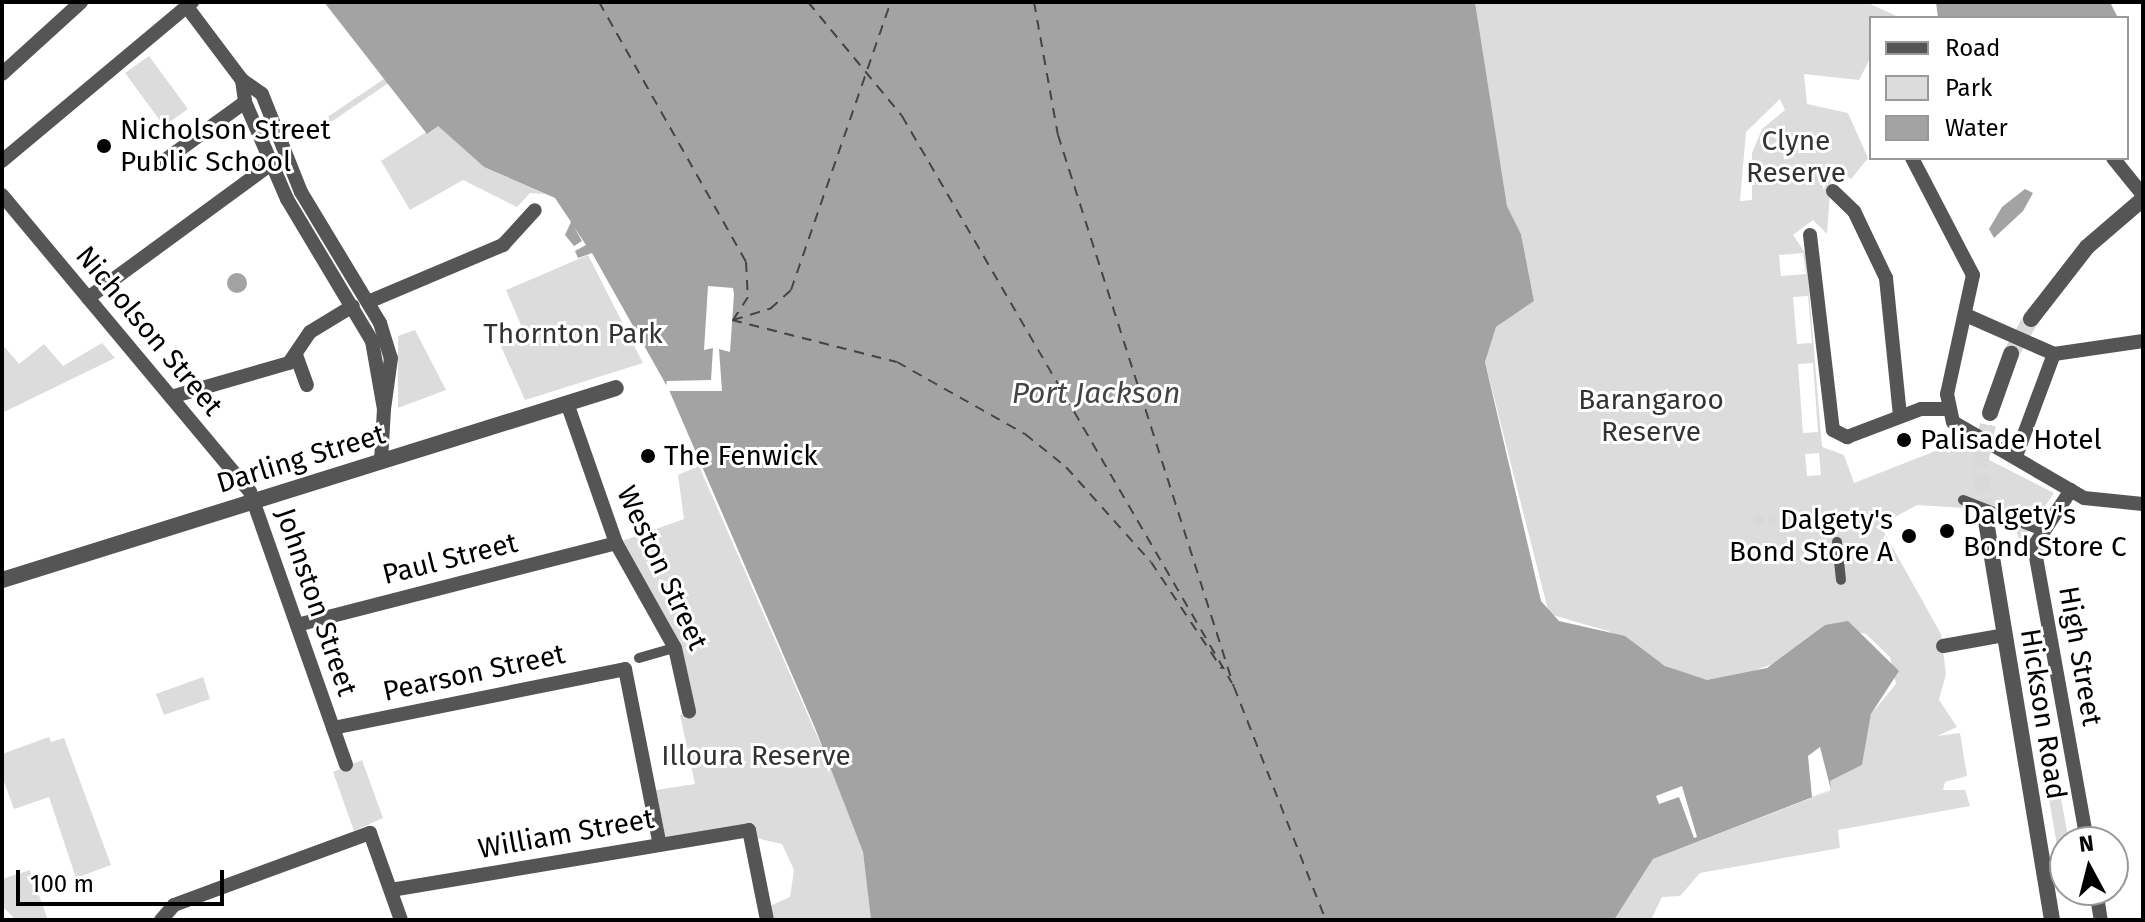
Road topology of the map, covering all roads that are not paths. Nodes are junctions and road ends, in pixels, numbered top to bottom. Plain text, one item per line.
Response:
1 (81, 2) edge
2 (189, 4) edge
3 (2, 74) edge
4 (242, 80) junction
5 (245, 102) junction
6 (1913, 160) edge
7 (2115, 160) edge
8 (2, 161) edge
9 (271, 164) junction
10 (157, 166) dead end
11 (1833, 191) dead end
12 (2, 195) edge
13 (2143, 197) edge
14 (535, 210) dead end
15 (1810, 235) dead end
16 (88, 298) junction
17 (361, 304) junction
18 (1968, 316) junction
19 (2031, 319) tunnel mouth
20 (2143, 341) edge
21 (2051, 353) junction
22 (2011, 354) tunnel mouth
23 (296, 355) junction
24 (307, 385) dead end
25 (616, 388) dead end
26 (171, 397) junction
27 (567, 403) junction
28 (1947, 409) junction
29 (1990, 413) tunnel mouth
30 (1900, 416) junction
31 (2012, 454) junction
32 (381, 461) junction
33 (2071, 490) junction
34 (1963, 500) dead end
35 (253, 502) junction
36 (2143, 504) edge
37 (1985, 515) tunnel mouth
38 (2040, 530) junction
39 (1837, 542) dead end
40 (616, 543) junction
41 (4, 577) edge
42 (1841, 580) dead end
43 (297, 625) junction
44 (2004, 635) junction
45 (1943, 646) dead end
46 (675, 648) junction
47 (639, 658) dead end
48 (689, 711) dead end
49 (333, 728) junction
50 (346, 765) dead end
51 (2084, 826) edge
52 (660, 845) junction
53 (391, 890) junction
54 (166, 919) edge
55 (401, 920) edge
56 (767, 920) edge
57 (2052, 920) edge

1 - 3 street
2 - 4 street
2 - 8 street
4 - 5 street
4 - 17 street
5 - 9 street
5 - 10 street
6 - 18 street
7 - 13 street
9 - 16 street
9 - 17 street
11 - 30 street
12 - 16 street, Nicholson Street
13 - 19 street
14 - 17 street
15 - 30 street
16 - 26 street, Nicholson Street
17 - 23 street
17 - 32 street
18 - 21 street
18 - 28 street
20 - 21 street
21 - 31 street
22 - 29 street
23 - 24 street
23 - 26 street
25 - 27 street, Darling Street
26 - 35 street, Nicholson Street
27 - 32 street, Darling Street
27 - 40 street, Weston Street
28 - 30 street
28 - 31 street
31 - 33 street
32 - 35 street, Darling Street
33 - 36 street
33 - 38 street
34 - 38 street
35 - 41 street, Darling Street
35 - 43 street, Johnston Street
37 - 44 street, Hickson Road
38 - 51 street, High Street
39 - 42 street
40 - 43 street, Paul Street
40 - 46 street, Weston Street
43 - 49 street, Johnston Street
44 - 45 street
44 - 57 street, Hickson Road
46 - 47 street
46 - 48 street, Weston Street
49 - 50 street, Johnston Street
49 - 52 street, Pearson Street
52 - 53 street, William Street
52 - 56 street, William Street
53 - 54 street
53 - 55 street

